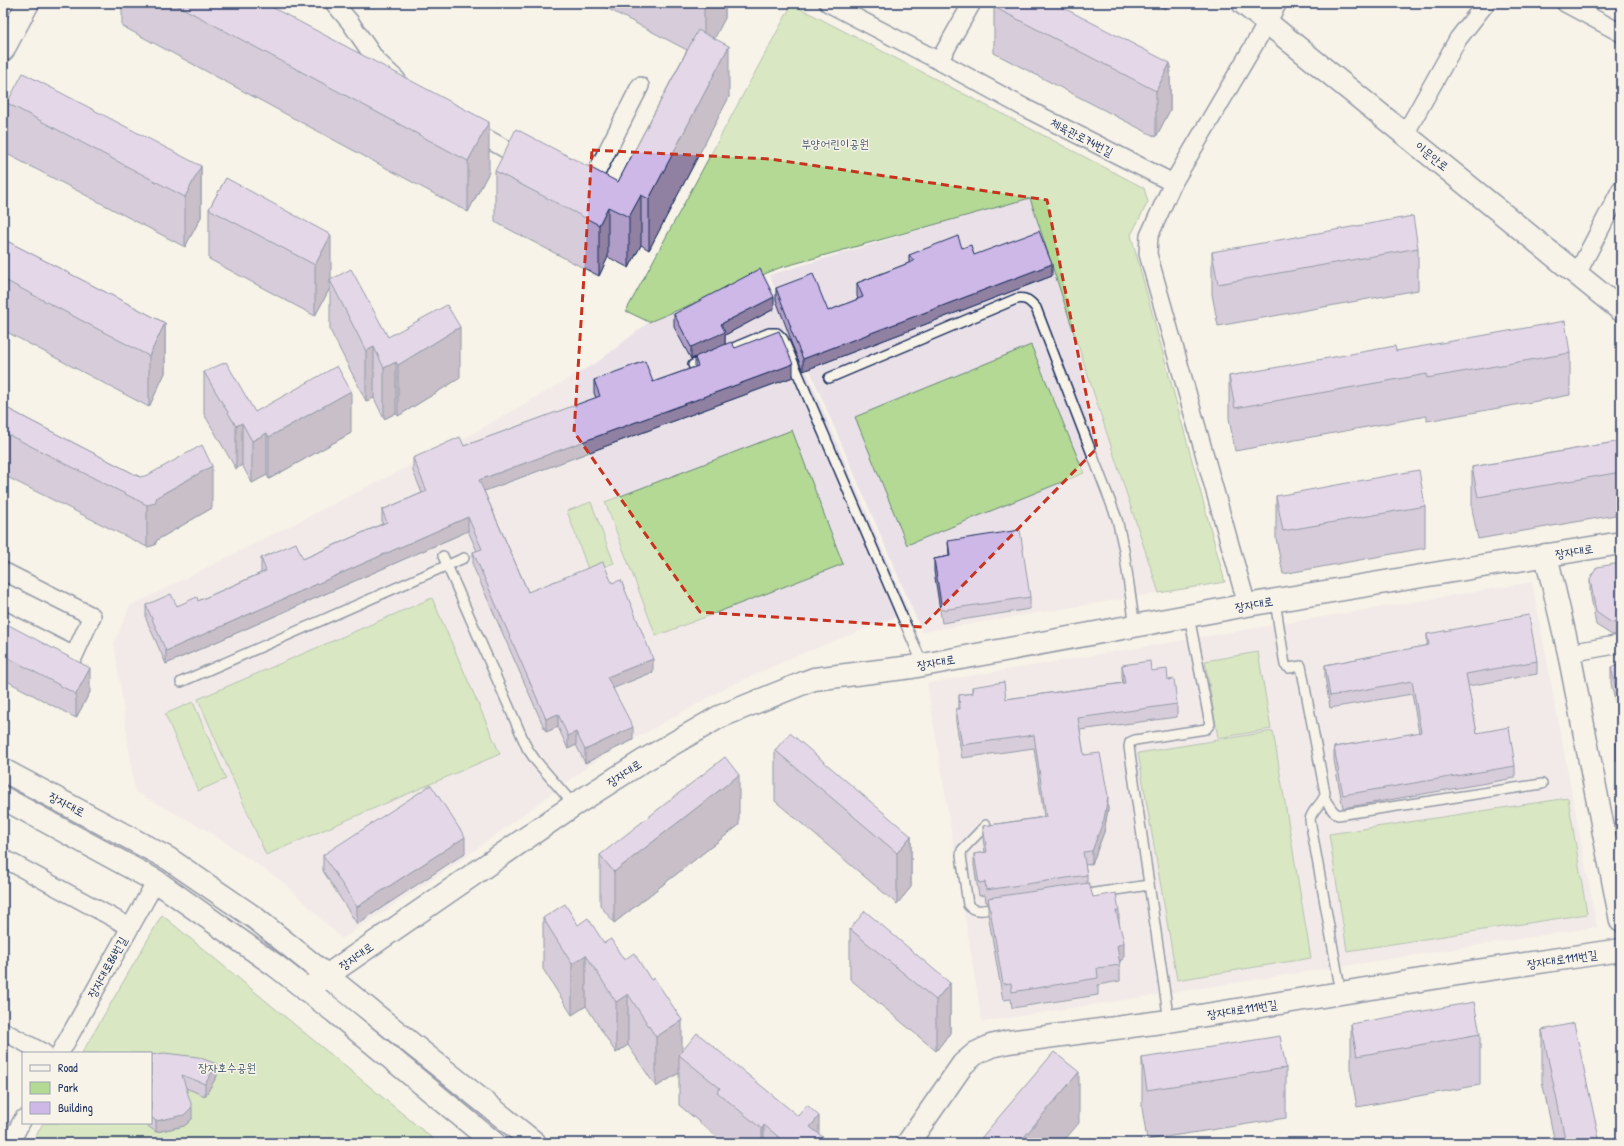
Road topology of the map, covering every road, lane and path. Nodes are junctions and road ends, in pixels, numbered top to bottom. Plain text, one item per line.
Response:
1 (28, 3) edge
2 (334, 3) edge
3 (828, 3) edge
4 (972, 3) edge
5 (1243, 3) edge
6 (1278, 3) edge
7 (1486, 3) edge
8 (1565, 3) edge
9 (1268, 23) junction
10 (1621, 33) edge
11 (3, 50) edge
12 (939, 61) junction
13 (640, 86) dead end
14 (409, 91) edge
15 (459, 123) edge
16 (1405, 134) junction
17 (538, 167) edge
18 (1173, 183) junction
19 (573, 186) edge
20 (1619, 196) edge
21 (1577, 274) junction
22 (1621, 310) edge
23 (693, 365) dead end
24 (829, 378) dead end
25 (1621, 543) edge
26 (1546, 555) junction
27 (443, 556) dead end
28 (464, 558) dead end
29 (448, 565) junction
30 (3, 570) edge
31 (1275, 601) junction
32 (1247, 605) junction
33 (1188, 616) junction
34 (3, 620) edge
35 (1135, 627) junction
36 (1621, 644) edge
37 (1569, 653) junction
38 (923, 665) junction
39 (181, 682) dead end
40 (3, 770) edge
41 (1542, 784) dead end
42 (3, 798) edge
43 (1324, 798) junction
44 (574, 805) junction
45 (986, 825) edge
46 (3, 858) edge
47 (156, 881) junction
48 (1149, 885) junction
49 (1073, 897) edge
50 (1012, 906) edge
51 (1621, 920) edge
52 (130, 927) junction
53 (1621, 950) edge
54 (327, 976) junction
55 (306, 990) junction
56 (1340, 993) junction
57 (1169, 1021) junction
58 (3, 1031) edge
59 (42, 1052) edge
60 (61, 1052) edge
61 (22, 1121) edge
62 (10, 1143) edge
63 (494, 1143) edge
64 (535, 1143) edge
65 (908, 1143) edge

1 - 11 street
2 - 14 street
3 - 12 street, 체육관로74번길
4 - 12 street
5 - 9 street, 이문안로
6 - 9 street
7 - 16 street
8 - 10 street
9 - 16 street, 이문안로
9 - 18 street
12 - 18 street, 체육관로74번길
13 - 19 street
15 - 17 street
16 - 21 street, 이문안로
18 - 32 street
20 - 21 street
21 - 22 street, 이문안로
23 - 38 lane
24 - 35 lane
25 - 26 street, 장자대로
26 - 31 street, 장자대로
26 - 37 street
27 - 29 lane
28 - 29 lane
29 - 39 lane
29 - 44 lane
30 - 34 street
31 - 32 street, 장자대로
31 - 43 lane
32 - 33 street, 장자대로
33 - 35 street, 장자대로
33 - 48 lane
35 - 38 street, 장자대로
36 - 37 street
37 - 51 street
38 - 44 street, 장자대로
40 - 54 street, 장자대로
41 - 43 lane
42 - 47 street
43 - 56 lane
44 - 54 street, 장자대로
45 - 50 lane
46 - 52 street
47 - 52 street, 장자대로86번길
47 - 55 street
48 - 49 lane
48 - 57 lane
52 - 60 street, 장자대로86번길
53 - 56 street, 장자대로111번길
54 - 55 street, 장자대로
54 - 64 street, 장자대로
55 - 63 street
56 - 57 street, 장자대로111번길
57 - 65 street, 장자대로111번길
58 - 59 street
61 - 62 street

